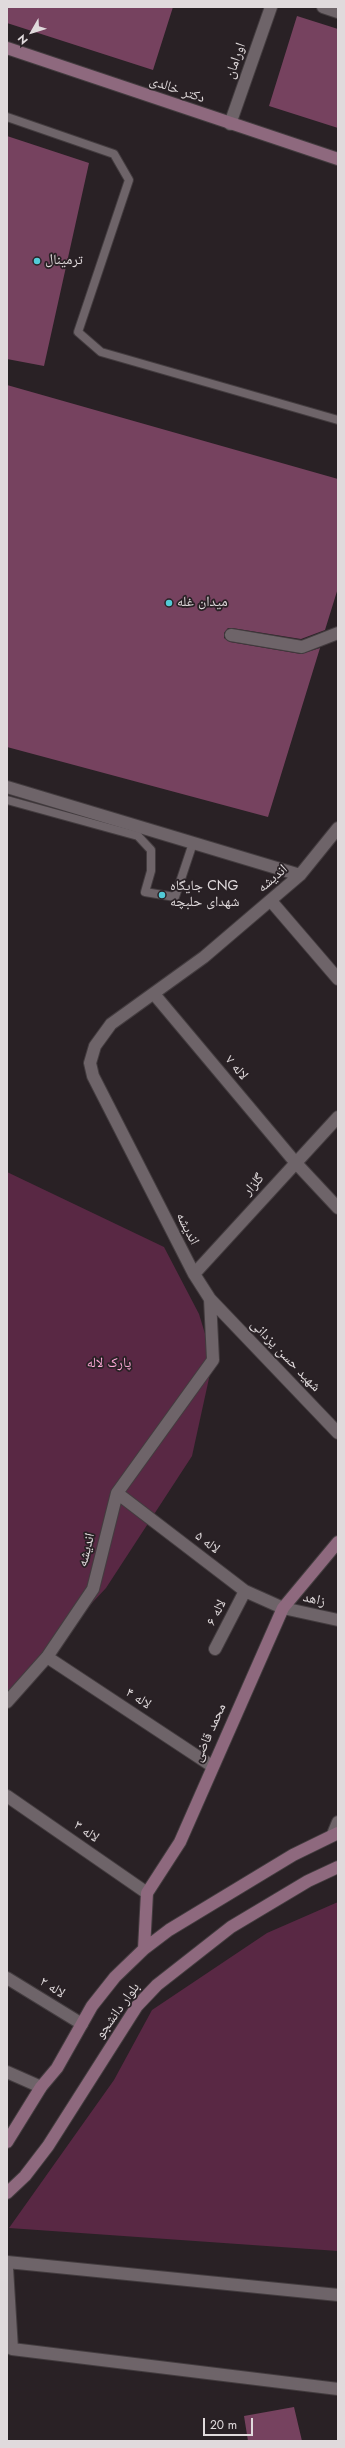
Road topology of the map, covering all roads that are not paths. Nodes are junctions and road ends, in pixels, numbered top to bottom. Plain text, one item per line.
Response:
1 (271, 7) edge
2 (323, 7) edge
3 (338, 12) edge
4 (7, 48) edge
5 (7, 117) edge
6 (230, 124) junction
7 (338, 159) edge
8 (338, 420) edge
9 (338, 633) edge
10 (231, 635) dead end
11 (7, 787) edge
12 (7, 800) edge
13 (338, 828) edge
14 (193, 843) junction
15 (300, 875) junction
16 (271, 901) junction
17 (338, 979) edge
18 (154, 994) junction
19 (338, 1117) edge
20 (295, 1162) junction
21 (338, 1208) edge
22 (194, 1274) junction
23 (210, 1299) junction
24 (338, 1433) edge
25 (117, 1493) junction
26 (338, 1542) edge
27 (245, 1591) junction
28 (283, 1608) junction
29 (338, 1620) edge
30 (215, 1649) dead end
31 (48, 1658) junction
32 (7, 1702) edge
33 (212, 1766) junction
34 (7, 1796) edge
35 (338, 1822) edge
36 (336, 1833) edge
37 (338, 1867) edge
38 (147, 1893) junction
39 (144, 1949) junction
40 (7, 1978) edge
41 (82, 2024) junction
42 (7, 2072) edge
43 (41, 2087) junction
44 (7, 2142) edge
45 (7, 2194) edge
46 (7, 2262) edge
47 (7, 2268) edge
48 (338, 2295) edge
49 (8, 2303) edge
50 (9, 2327) edge
51 (338, 2389) edge

1 - 6 street, اورامان
2 - 3 street
4 - 6 main road, دکتر خالدی
5 - 8 lane
6 - 7 main road, دکتر خالدی
9 - 10 street
11 - 14 street
12 - 14 lane
13 - 15 street, اندیشه
14 - 15 street
15 - 16 street, اندیشه
16 - 17 street
16 - 18 street, اندیشه
18 - 20 street, لاله ۷
18 - 22 street, اندیشه
19 - 20 street, گلزار
20 - 21 street, لاله ۷
20 - 22 street, گلزار
22 - 23 street, اندیشه
23 - 24 street, شهید حسن یزدانی
23 - 25 street, اندیشه
25 - 27 street, لاله ۵
25 - 31 street, اندیشه
26 - 28 main road, محمد قاضی
27 - 28 street, لاله ۵
27 - 30 street, لاله ۶
28 - 29 street, زاهد
28 - 33 main road, محمد قاضی
31 - 32 street, اندیشه
31 - 33 street, لاله ۴
33 - 38 main road, محمد قاضی
34 - 38 street, لاله ۳
35 - 36 street
36 - 39 main road, بلوار دانشجو
37 - 45 main road, بلوار دانشجو
38 - 39 main road, محمد قاضی
39 - 41 main road, بلوار دانشجو
40 - 41 street, لاله ۲
41 - 43 main road, بلوار دانشجو
42 - 43 street
43 - 44 main road, بلوار دانشجو
46 - 48 street
47 - 49 street
49 - 50 street
50 - 51 street

